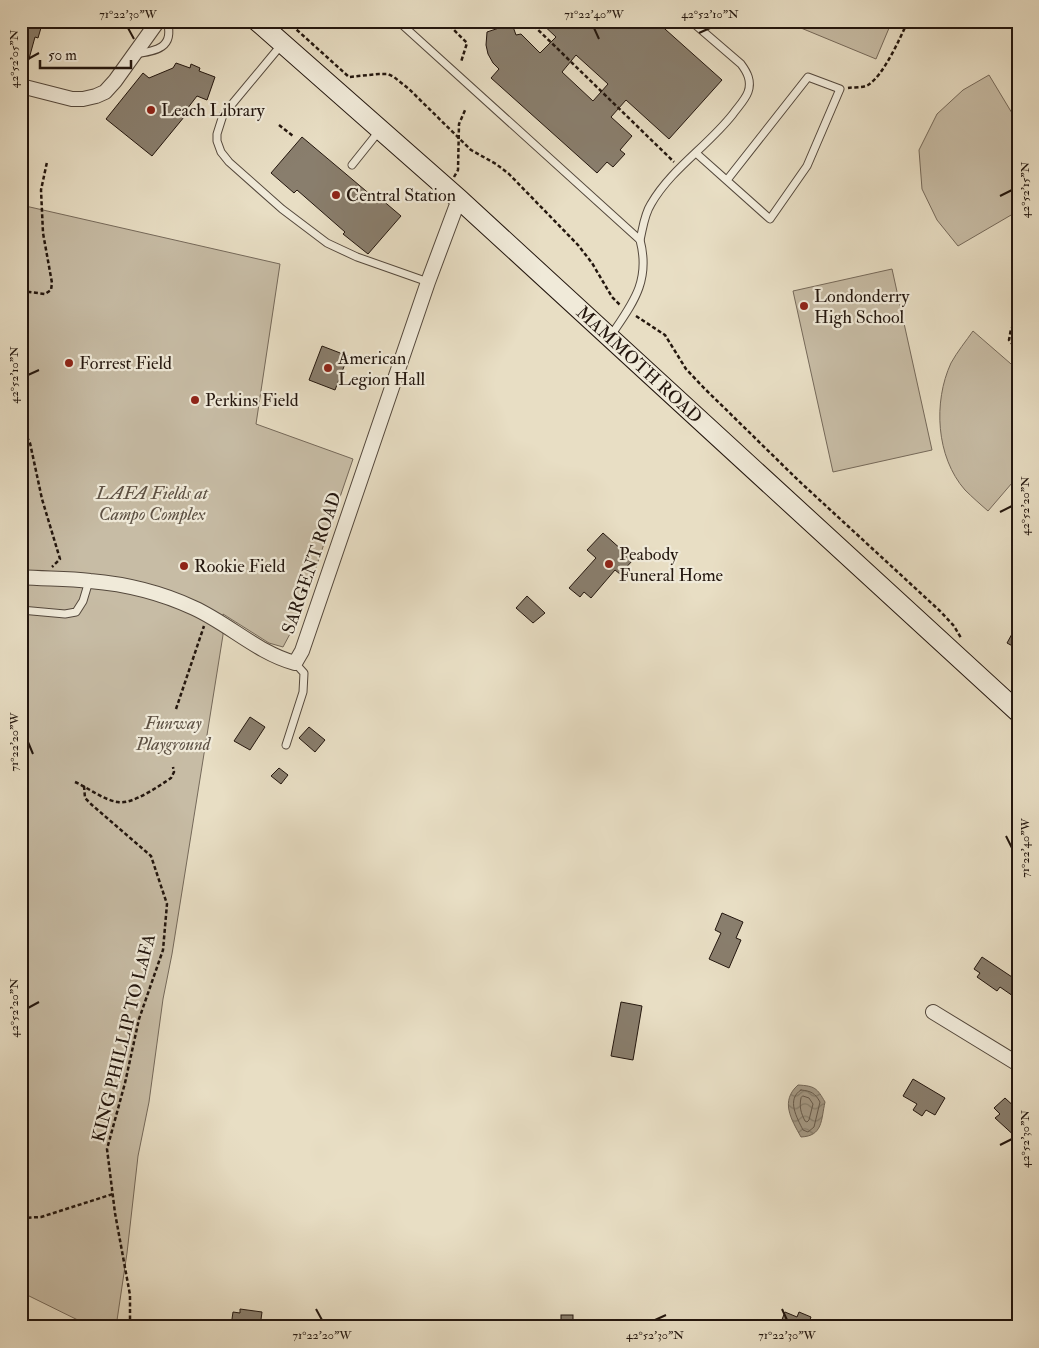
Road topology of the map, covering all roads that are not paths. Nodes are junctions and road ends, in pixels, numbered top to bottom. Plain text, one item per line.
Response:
1 (158, 21) edge
2 (167, 21) edge
3 (256, 21) edge
4 (398, 21) edge
5 (691, 21) edge
6 (282, 44) junction
7 (134, 54) junction
8 (21, 86) edge
9 (380, 130) junction
10 (696, 153) junction
11 (352, 165) dead end
12 (727, 180) junction
13 (459, 200) junction
14 (640, 240) junction
15 (428, 282) junction
16 (610, 337) junction
17 (21, 578) edge
18 (89, 580) junction
19 (21, 610) edge
20 (295, 662) junction
21 (1018, 712) edge
22 (286, 745) dead end
23 (933, 1012) dead end
24 (1018, 1064) edge

1 - 7 street
2 - 7 lane
3 - 6 main road, MAMMOTH ROAD
4 - 14 lane
5 - 10 lane
6 - 9 main road, MAMMOTH ROAD
6 - 15 lane
7 - 8 street
9 - 11 lane
9 - 13 main road, MAMMOTH ROAD
10 - 12 lane
10 - 14 lane
12 - 12 lane
13 - 15 street, SARGENT ROAD
13 - 16 main road, MAMMOTH ROAD
14 - 16 lane
15 - 20 street, SARGENT ROAD
16 - 21 main road, MAMMOTH ROAD
17 - 18 street, SARGENT ROAD
18 - 19 lane
18 - 20 street, SARGENT ROAD
20 - 22 lane
23 - 24 street

